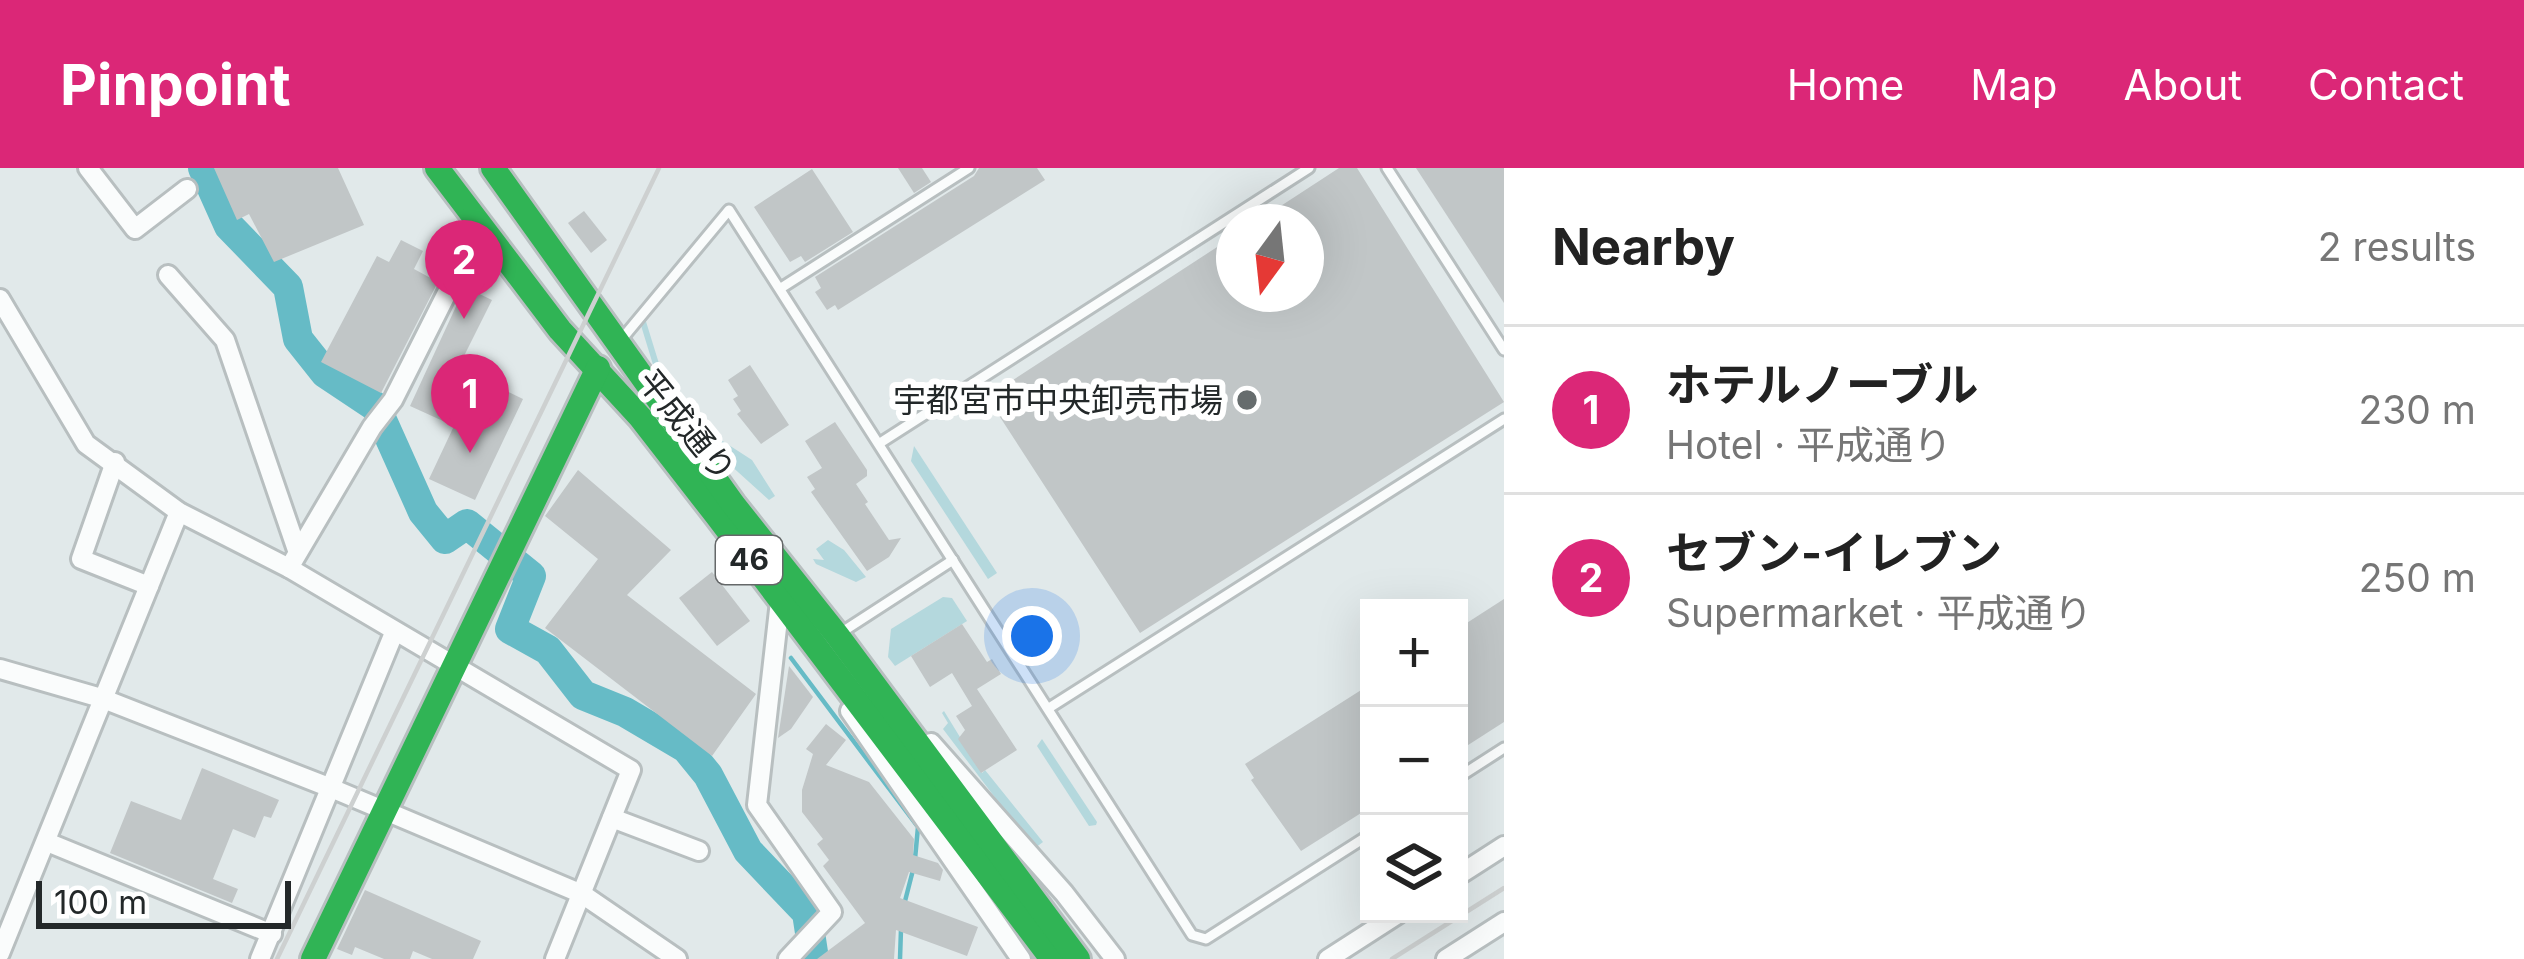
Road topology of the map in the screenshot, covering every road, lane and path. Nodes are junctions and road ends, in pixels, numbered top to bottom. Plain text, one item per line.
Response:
1 (88, 168) edge
2 (437, 168) edge
3 (493, 168) edge
4 (969, 168) edge
5 (1309, 168) edge
6 (1388, 168) edge
7 (187, 189) dead end
8 (486, 233) junction
9 (167, 275) dead end
10 (781, 288) junction
11 (0, 299) edge
12 (620, 341) junction
13 (1504, 350) edge
14 (598, 368) junction
15 (1504, 418) edge
16 (880, 443) junction
17 (115, 462) junction
18 (179, 512) junction
19 (293, 559) junction
20 (953, 560) junction
21 (149, 586) junction
22 (780, 602) junction
23 (394, 633) junction
24 (827, 642) junction
25 (454, 667) junction
26 (0, 669) edge
27 (101, 698) junction
28 (1049, 708) junction
29 (1504, 748) edge
30 (1468, 771) edge
31 (332, 788) junction
32 (384, 811) junction
33 (612, 818) junction
34 (1360, 841) edge
35 (47, 842) junction
36 (1504, 846) edge
37 (699, 851) dead end
38 (1468, 869) edge
39 (1064, 893) junction
40 (581, 894) junction
41 (1037, 905) junction
42 (1504, 922) edge
43 (1384, 923) edge
44 (1003, 933) junction
45 (272, 934) junction
46 (0, 953) edge
47 (321, 956) edge
48 (260, 959) edge
49 (554, 959) edge
50 (677, 959) edge
51 (788, 959) edge
52 (1021, 959) edge
53 (1034, 959) edge
54 (1052, 959) edge
55 (1078, 959) edge
56 (1100, 959) edge
57 (1115, 959) edge
58 (1328, 959) edge
59 (1446, 959) edge

1 - 7 street
2 - 8 main road, 平成通り / 46
3 - 12 main road, 平成通り / 46
4 - 10 lane
5 - 16 lane
6 - 13 lane
8 - 14 main road, 平成通り / 46
8 - 19 street
9 - 19 street
10 - 12 lane
10 - 16 lane
11 - 17 street
12 - 24 main road, 平成通り / 46
14 - 22 main road, 平成通り / 46
14 - 25 main road
15 - 28 lane
16 - 20 lane
17 - 18 street
17 - 21 street
18 - 19 street
18 - 21 street
19 - 23 street
20 - 24 lane
20 - 28 lane
21 - 27 street
22 - 24 main road, 平成通り / 46
22 - 51 street
23 - 25 street
23 - 31 street
24 - 41 main road, 平成通り / 46
24 - 44 street
24 - 54 main road, 平成通り / 46
25 - 32 main road
25 - 33 street
26 - 27 street
27 - 31 street
27 - 35 street
28 - 34 lane
29 - 30 lane
31 - 32 street
31 - 45 street
32 - 40 street
32 - 47 main road
33 - 37 street
33 - 40 street
35 - 45 street
35 - 46 street
36 - 38 street
39 - 41 street
39 - 56 street
39 - 57 street
40 - 49 street
40 - 50 street
41 - 55 main road, 平成通り / 46
42 - 59 street
43 - 58 street
44 - 52 street
44 - 53 street
45 - 48 street

